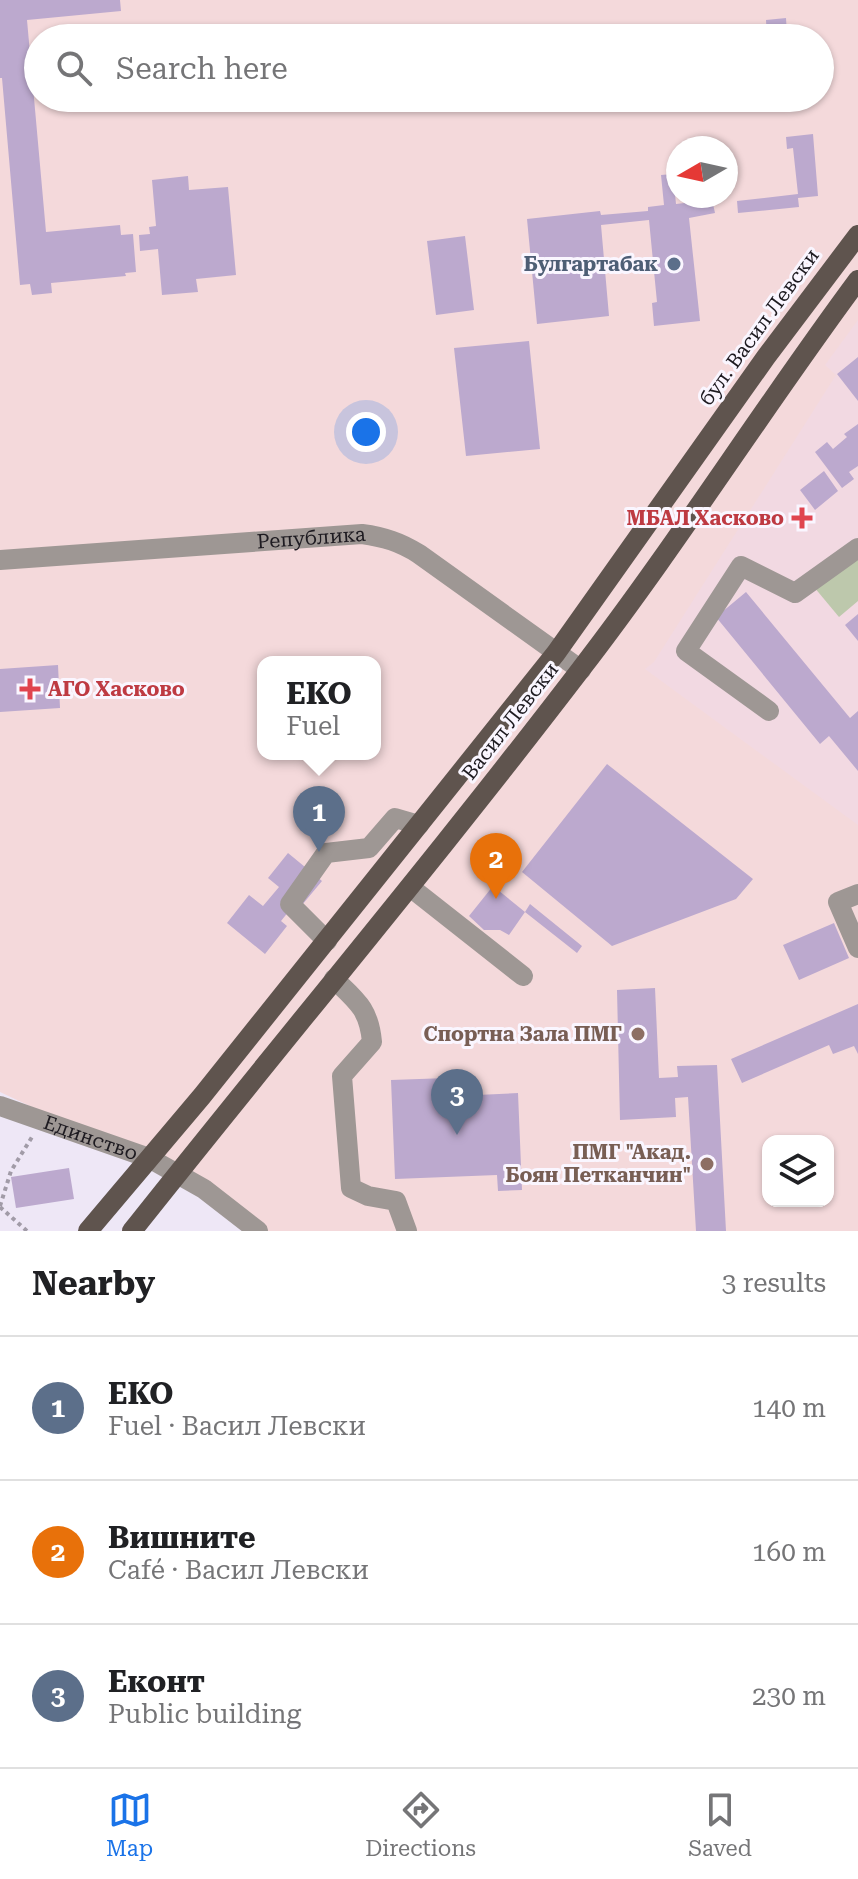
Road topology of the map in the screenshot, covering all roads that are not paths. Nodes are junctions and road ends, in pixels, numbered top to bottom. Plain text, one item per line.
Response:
1 (858, 235) edge
2 (858, 280) edge
3 (701, 449) joint
4 (858, 548) edge
5 (0, 560) edge
6 (556, 653) junction
7 (581, 670) junction
8 (769, 711) dead end
9 (419, 825) junction
10 (410, 887) junction
11 (858, 894) edge
12 (327, 941) junction
13 (858, 948) edge
14 (523, 976) dead end
15 (334, 979) junction
16 (0, 1106) edge
17 (149, 1158) junction
18 (178, 1174) junction
19 (88, 1231) edge
20 (132, 1231) edge
21 (258, 1231) edge
22 (407, 1231) edge

1 - 3 main road, бул. Васил Левски
2 - 7 main road, Васил Левски
3 - 6 main road, Васил Левски
4 - 8 street
5 - 6 street, Република
6 - 7 street, Република
6 - 9 main road, Васил Левски
7 - 10 main road, Васил Левски
9 - 12 main road, Васил Левски
9 - 12 street
10 - 14 street
10 - 15 main road, Васил Левски
11 - 13 street
12 - 17 main road, Васил Левски
15 - 18 main road, Васил Левски
15 - 22 street
16 - 17 street, Единство
17 - 18 street, Единство
17 - 19 main road
18 - 20 main road
18 - 21 street, Единство

